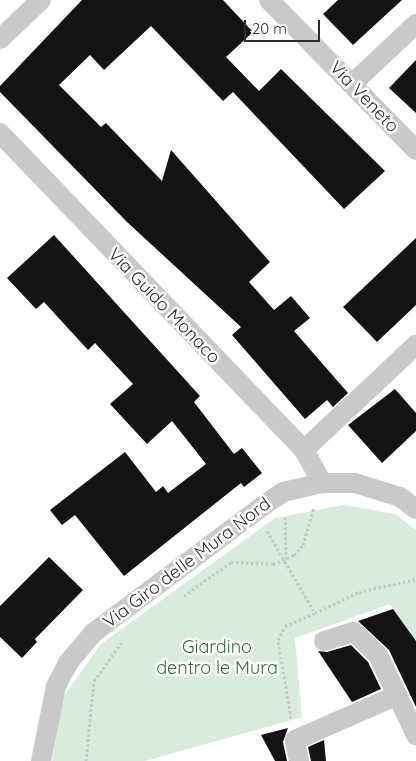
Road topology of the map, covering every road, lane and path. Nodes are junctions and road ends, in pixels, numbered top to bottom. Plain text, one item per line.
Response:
1 (41, 0) edge
2 (270, 0) edge
3 (416, 24) edge
4 (0, 39) edge
5 (352, 84) junction
6 (0, 133) edge
7 (416, 150) edge
8 (416, 345) edge
9 (304, 450) junction
10 (322, 483) junction
11 (283, 492) junction
12 (416, 509) edge
13 (253, 513) junction
14 (286, 559) junction
15 (416, 579) edge
16 (176, 602) dead end
17 (323, 609) junction
18 (315, 613) junction
19 (326, 616) dead end
20 (130, 636) dead end
21 (324, 641) dead end
22 (398, 695) junction
23 (416, 735) edge
24 (295, 740) junction
25 (41, 761) edge
26 (86, 761) edge
27 (299, 761) edge

1 - 4 street
2 - 5 street, Via Veneto
3 - 5 street
5 - 7 street, Via Veneto
6 - 9 street, Via Guido Monaco
8 - 9 street
9 - 10 street, Via Guido Monaco
10 - 11 street, Via Giro delle Mura Nord
10 - 12 street, Via Giro delle Mura Nord
10 - 14 path
11 - 13 street, Via Giro delle Mura Nord
11 - 14 path
13 - 14 path
13 - 25 street, Via Giro delle Mura Nord
14 - 16 path
14 - 18 path
15 - 17 path
17 - 18 path
17 - 19 path
18 - 24 path
20 - 26 path
21 - 22 street
22 - 23 street
22 - 24 street
24 - 27 street

